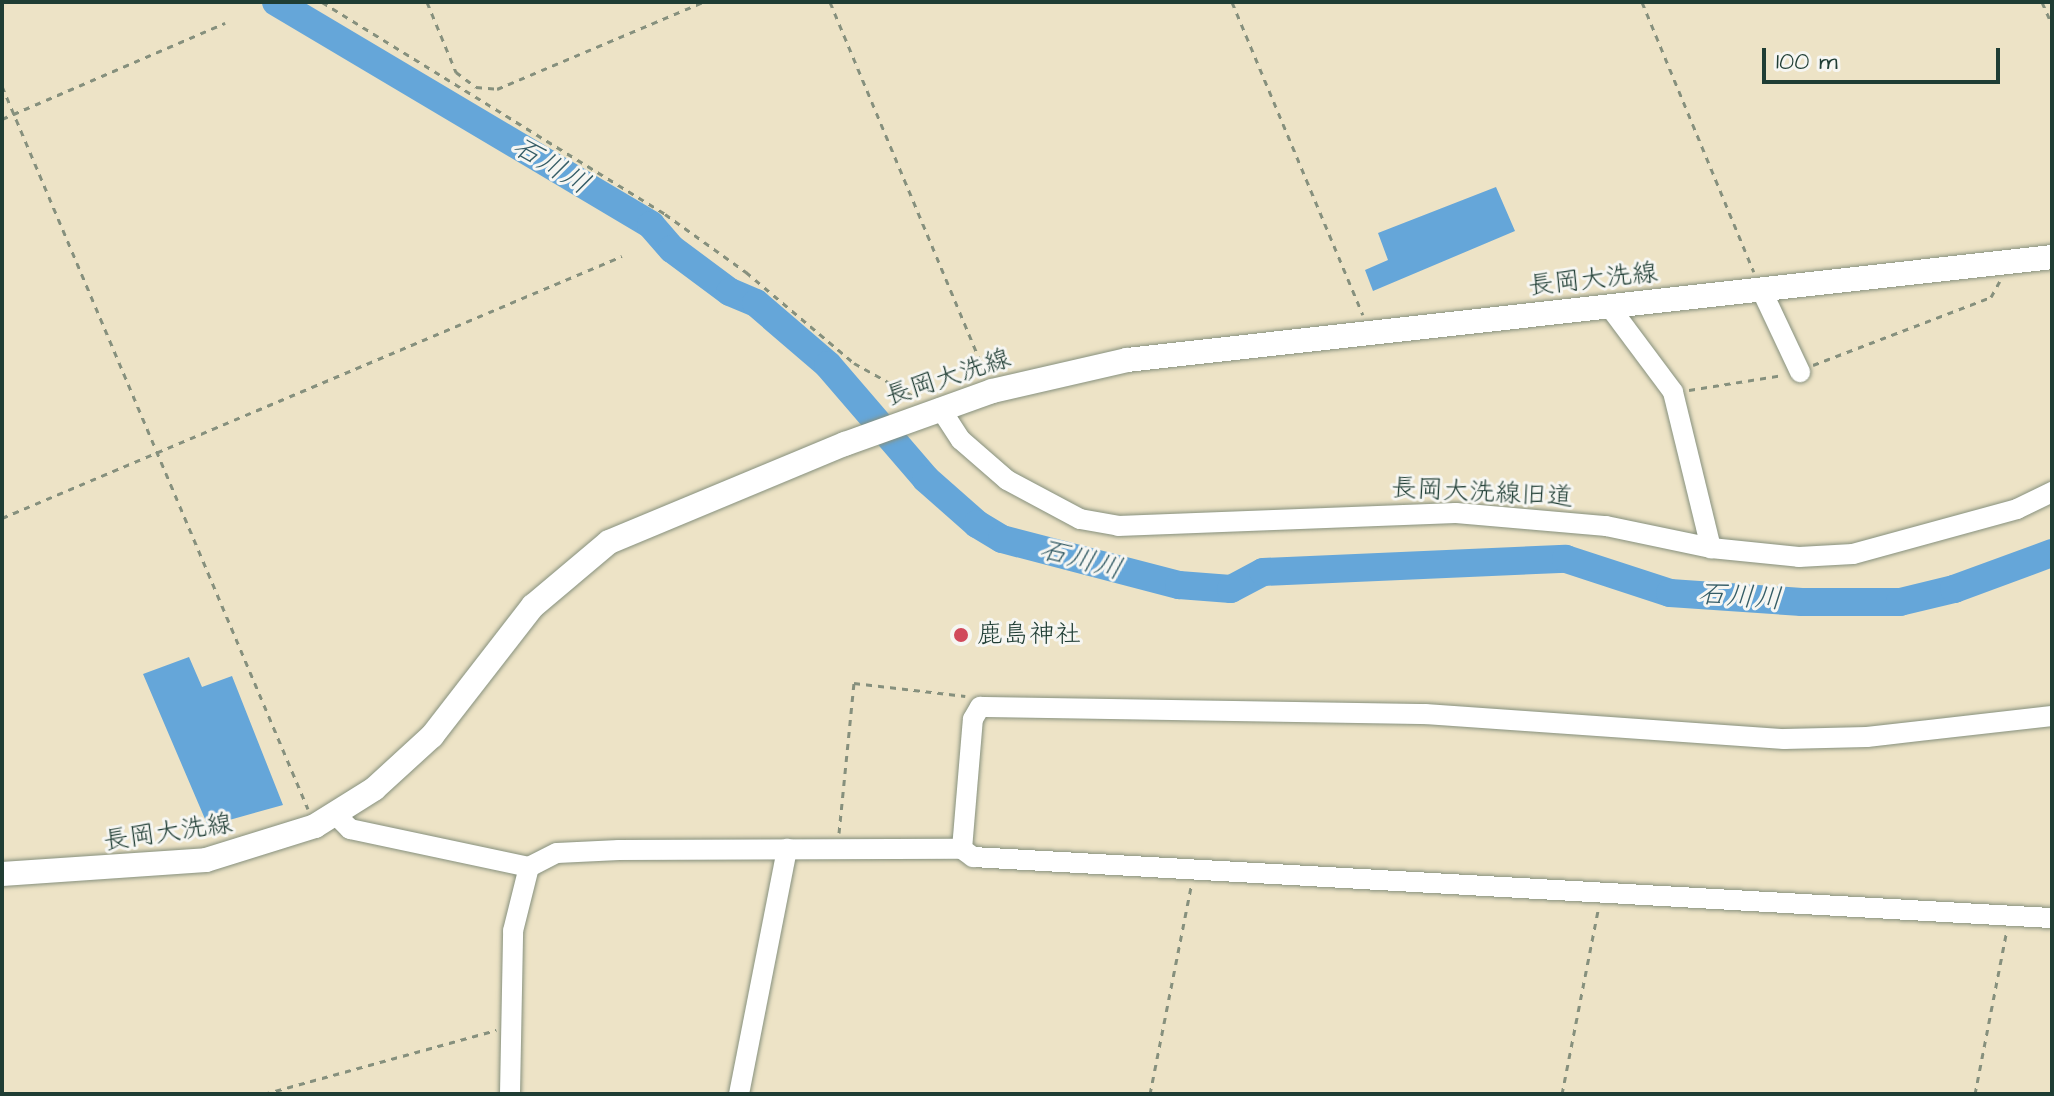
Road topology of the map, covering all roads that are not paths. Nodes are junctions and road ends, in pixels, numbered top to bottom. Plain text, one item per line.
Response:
1 (2052, 257) edge
2 (1761, 289) junction
3 (1609, 306) junction
4 (1800, 372) road end
5 (931, 411) junction
6 (2052, 492) edge
7 (1711, 548) junction
8 (2052, 716) edge
9 (325, 820) junction
10 (787, 849) junction
11 (962, 849) junction
12 (517, 866) junction
13 (2, 874) edge
14 (2052, 918) edge
15 (510, 1094) edge
16 (739, 1094) edge

1 - 2 main road, 長岡大洗線
2 - 3 main road, 長岡大洗線
2 - 4 street
3 - 5 main road, 長岡大洗線
3 - 7 street
5 - 7 street, 長岡大洗線旧道
5 - 9 main road, 長岡大洗線
6 - 7 street, 長岡大洗線旧道
8 - 11 street
9 - 12 street
9 - 13 main road, 長岡大洗線
10 - 11 street
10 - 12 street
10 - 16 street
11 - 14 street
12 - 15 street

